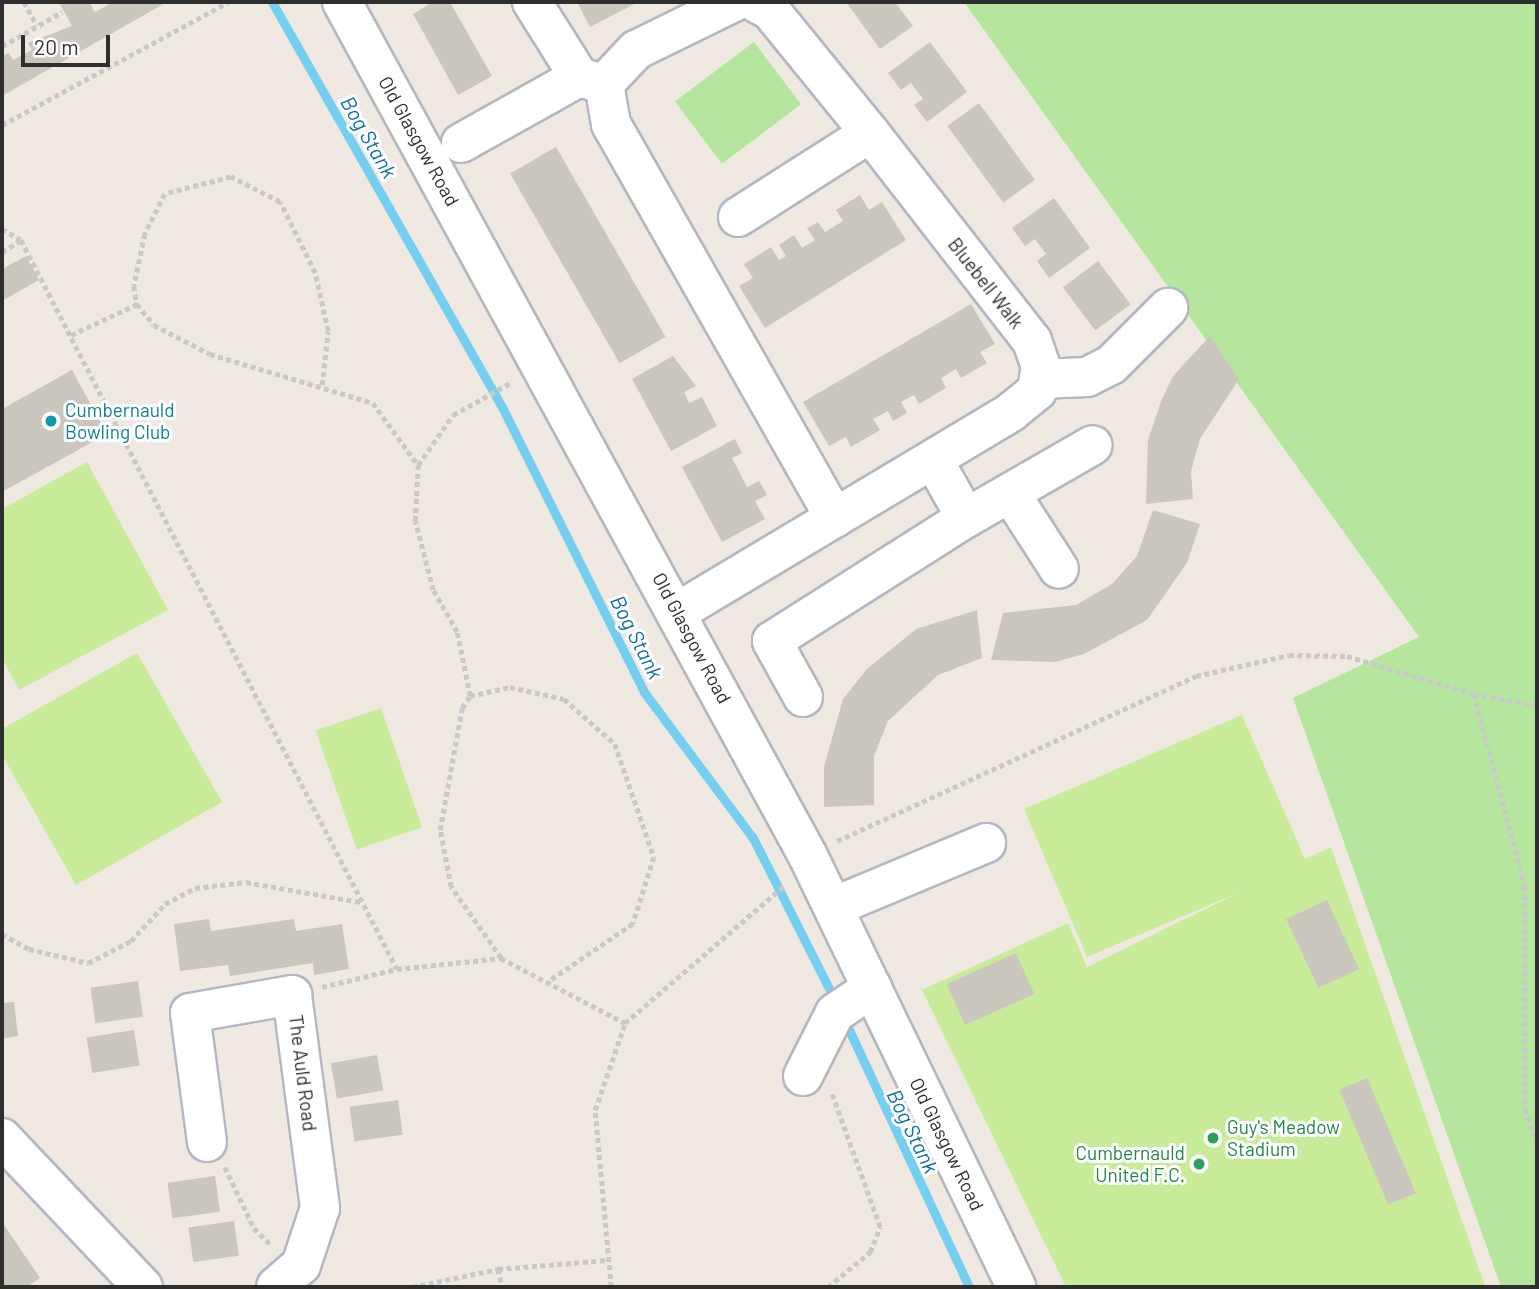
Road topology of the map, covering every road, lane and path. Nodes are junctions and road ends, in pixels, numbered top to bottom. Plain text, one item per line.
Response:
1 (24, 2) edge
2 (229, 2) edge
3 (342, 2) edge
4 (532, 2) edge
5 (734, 2) edge
6 (755, 2) edge
7 (62, 12) dead end
8 (37, 26) junction
9 (2, 46) edge
10 (592, 80) junction
11 (2, 125) edge
12 (870, 133) junction
13 (460, 143) dead end
14 (738, 217) dead end
15 (2, 229) edge
16 (22, 240) junction
17 (2, 252) edge
18 (137, 304) junction
19 (1168, 308) dead end
20 (71, 335) junction
21 (1038, 379) junction
22 (322, 385) junction
23 (505, 386) dead end
24 (1093, 445) dead end
25 (934, 461) junction
26 (418, 465) junction
27 (1010, 493) junction
28 (835, 518) junction
29 (967, 518) junction
30 (1059, 569) dead end
31 (679, 611) junction
32 (1474, 694) junction
33 (470, 696) junction
34 (803, 697) dead end
35 (1537, 705) edge
36 (986, 843) dead end
37 (797, 870) junction
38 (361, 902) junction
39 (833, 907) junction
40 (2, 934) edge
41 (501, 957) junction
42 (397, 969) junction
43 (548, 982) junction
44 (292, 995) junction
45 (851, 1002) junction
46 (625, 1023) junction
47 (809, 1064) joint
48 (2, 1138) edge
49 (207, 1142) joint
50 (1537, 1142) edge
51 (608, 1260) junction
52 (498, 1269) junction
53 (285, 1280) edge
54 (143, 1287) edge
55 (412, 1287) edge
56 (502, 1287) edge
57 (611, 1287) edge
58 (828, 1287) edge
59 (1016, 1287) edge

1 - 8 path
2 - 11 path
3 - 31 street, Old Glasgow Road
4 - 10 street
5 - 10 street
6 - 12 street, Bluebell Walk
7 - 8 path
8 - 9 path
10 - 13 street
10 - 28 street
12 - 14 street
12 - 21 street, Bluebell Walk
15 - 16 path
16 - 17 path
16 - 20 path
18 - 20 path
18 - 22 path
18 - 22 path
19 - 21 street
20 - 38 path
21 - 25 street
22 - 26 path
23 - 26 path
24 - 27 street
25 - 28 street
25 - 29 street
26 - 33 path
27 - 29 street
27 - 30 street
28 - 31 street
29 - 34 street
31 - 37 street, Old Glasgow Road
32 - 35 path
32 - 37 path
32 - 50 path
33 - 41 path
33 - 43 path
36 - 39 street
37 - 39 street, Old Glasgow Road
37 - 46 path
38 - 40 path
38 - 42 path
39 - 45 street, Old Glasgow Road
41 - 42 path
41 - 43 path
42 - 44 path
43 - 46 path
44 - 49 street, The Auld Road
44 - 53 street, The Auld Road
45 - 47 street
45 - 59 street, Old Glasgow Road
46 - 51 path
47 - 58 path
48 - 54 street
49 - 53 path
51 - 52 path
51 - 57 path
52 - 55 path
52 - 56 path

